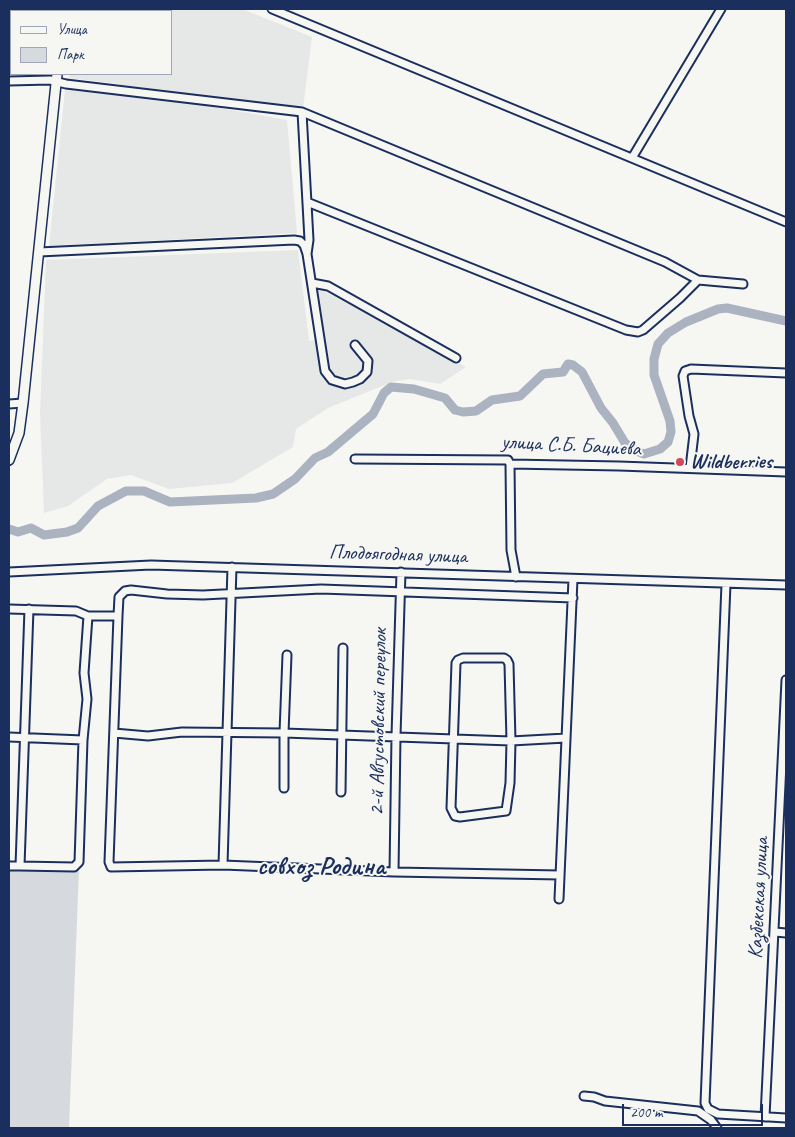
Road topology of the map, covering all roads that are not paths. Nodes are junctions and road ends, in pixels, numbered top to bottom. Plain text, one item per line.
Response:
1 (272, 9) edge
2 (721, 9) edge
3 (57, 78) edge
4 (9, 81) edge
5 (302, 112) junction
6 (632, 158) junction
7 (308, 202) junction
8 (786, 222) edge
9 (39, 252) junction
10 (308, 254) junction
11 (698, 280) junction
12 (312, 283) junction
13 (743, 284) dead end
14 (355, 344) dead end
15 (456, 358) dead end
16 (786, 372) edge
17 (24, 403) junction
18 (9, 404) edge
19 (354, 459) dead end
20 (9, 460) edge
21 (510, 464) junction
22 (690, 468) junction
23 (786, 472) edge
24 (232, 568) junction
25 (9, 572) edge
26 (401, 572) junction
27 (516, 577) junction
28 (574, 579) junction
29 (726, 584) junction
30 (786, 586) edge
31 (400, 593) junction
32 (231, 594) junction
33 (573, 598) junction
34 (9, 609) edge
35 (29, 609) junction
36 (88, 616) junction
37 (118, 616) junction
38 (343, 648) dead end
39 (287, 655) dead end
40 (786, 680) edge
41 (114, 733) junction
42 (226, 733) junction
43 (284, 733) junction
44 (341, 734) junction
45 (396, 736) junction
46 (9, 737) edge
47 (25, 738) junction
48 (566, 738) junction
49 (453, 739) junction
50 (83, 740) junction
51 (511, 741) junction
52 (284, 788) dead end
53 (341, 792) dead end
54 (223, 865) junction
55 (9, 866) edge
56 (20, 866) junction
57 (394, 872) junction
58 (560, 875) junction
59 (559, 899) dead end
60 (775, 932) junction
61 (786, 933) edge
62 (584, 1096) dead end
63 (765, 1117) junction
64 (786, 1118) edge
65 (717, 1128) edge

1 - 6 street
2 - 6 street
3 - 4 street
3 - 5 street
3 - 9 main road
5 - 7 street
5 - 11 street
6 - 8 street
7 - 10 street
7 - 11 street
9 - 10 street
9 - 17 main road
10 - 12 street
11 - 13 street
12 - 14 street
12 - 15 street
16 - 22 street
17 - 18 street
17 - 20 main road
19 - 21 street, улица С.Б. Бациева
21 - 22 street, улица С.Б. Бациева
21 - 27 street
22 - 23 street, улица С.Б. Бациева
24 - 25 street, Плодоягодная улица
24 - 26 street, Плодоягодная улица
24 - 32 street
26 - 27 street, Плодоягодная улица
26 - 31 street, 2-й Августовский переулок
27 - 28 street, Плодоягодная улица
28 - 29 street, Плодоягодная улица
28 - 33 street
29 - 30 street, Плодоягодная улица
29 - 63 street
31 - 32 street
31 - 33 street
31 - 45 street, 2-й Августовский переулок
32 - 37 street
32 - 42 street
33 - 48 street
34 - 35 street
35 - 36 street
35 - 47 street
36 - 37 street
36 - 50 street
37 - 41 street
38 - 44 street
39 - 43 street
40 - 60 street, Казбекская улица
41 - 42 street
41 - 54 street
42 - 43 street
42 - 54 street
43 - 44 street
43 - 52 street
44 - 45 street
44 - 53 street
45 - 49 street
45 - 57 street, 2-й Августовский переулок
46 - 47 street
47 - 50 street
47 - 56 street
48 - 51 street
48 - 58 street
49 - 51 street
49 - 51 street
49 - 51 street
50 - 56 street
54 - 57 street
55 - 56 street
57 - 58 street
58 - 59 street
60 - 61 street
60 - 63 street, Казбекская улица
62 - 65 street
63 - 64 street

